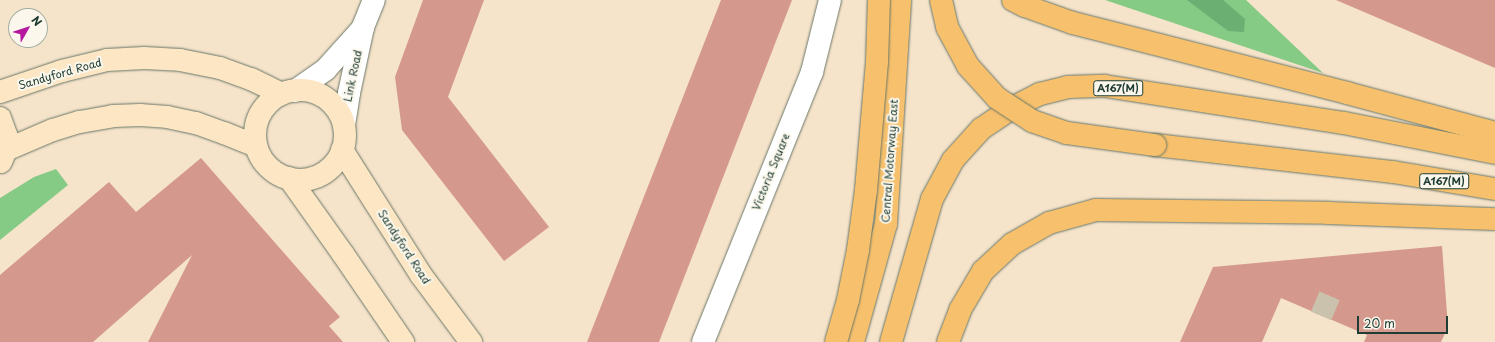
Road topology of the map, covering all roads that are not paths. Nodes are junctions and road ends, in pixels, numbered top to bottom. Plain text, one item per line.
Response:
1 (374, 0) edge
2 (830, 0) edge
3 (879, 0) edge
4 (900, 0) edge
5 (941, 0) edge
6 (1014, 0) edge
7 (364, 27) junction
8 (0, 92) edge
9 (288, 92) junction
10 (0, 118) edge
11 (344, 125) junction
12 (1495, 132) edge
13 (257, 146) junction
14 (342, 150) junction
15 (1495, 153) edge
16 (3, 157) edge
17 (289, 178) junction
18 (1495, 189) edge
19 (1495, 219) edge
20 (403, 342) edge
21 (471, 342) edge
22 (703, 342) edge
23 (836, 342) edge
24 (853, 342) edge
25 (891, 342) edge
26 (948, 342) edge

1 - 7 street, Link Road
2 - 22 street, Victoria Square
3 - 23 highway, Central Motorway East, bridge
4 - 24 highway, Central Motorway East
5 - 18 highway, A167(M), bridge
6 - 12 highway
7 - 9 street, Link Road
7 - 11 street, Link Road
8 - 9 main road, Sandyford Road
9 - 11 main road
9 - 13 main road
10 - 16 main road
11 - 14 main road
13 - 16 main road
13 - 17 main road
14 - 17 main road
14 - 21 main road, Sandyford Road
15 - 25 highway, A167(M)
17 - 20 main road
19 - 26 highway

